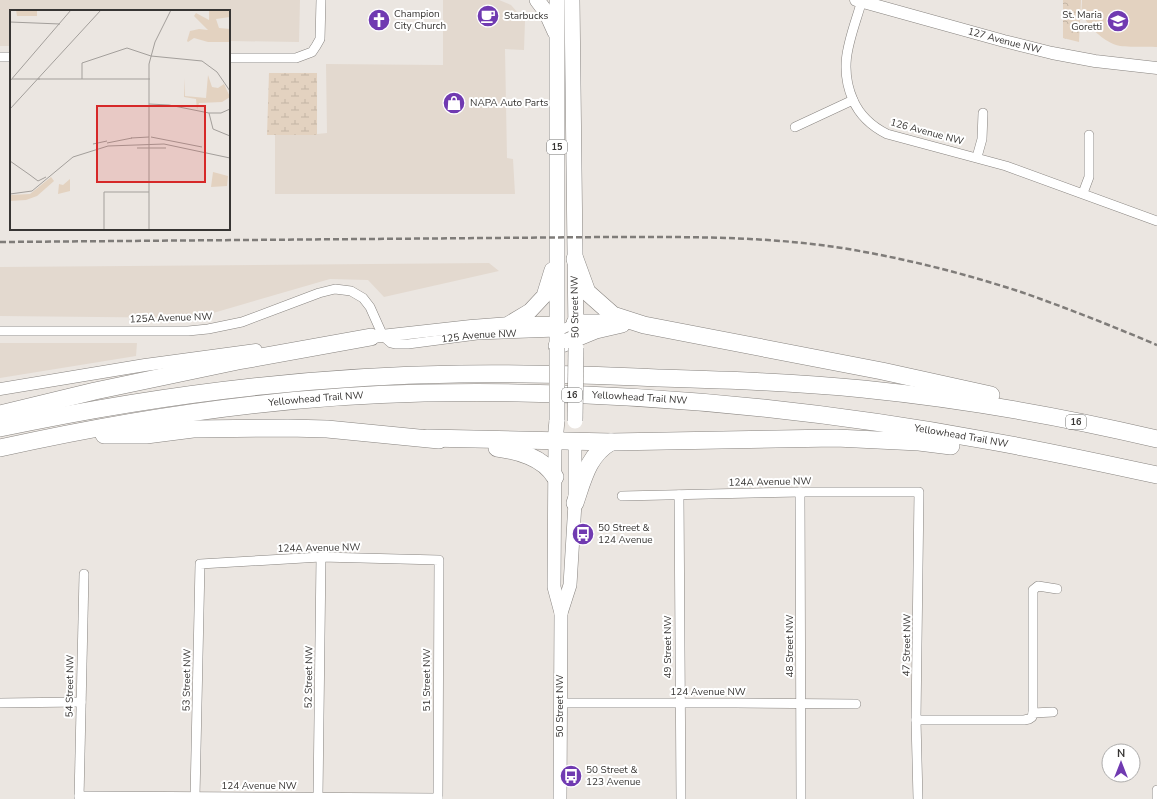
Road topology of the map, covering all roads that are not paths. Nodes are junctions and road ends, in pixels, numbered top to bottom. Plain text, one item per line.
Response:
1 (321, 0) edge
2 (537, 0) edge
3 (557, 0) edge
4 (572, 0) edge
5 (860, 1) edge
6 (557, 38) junction
7 (230, 58) edge
8 (1157, 68) edge
9 (853, 100) junction
10 (982, 113) dead end
11 (795, 127) dead end
12 (1089, 135) dead end
13 (977, 157) junction
14 (1083, 193) junction
15 (1157, 221) edge
16 (557, 256) junction
17 (575, 260) junction
18 (510, 323) junction
19 (644, 325) junction
20 (0, 330) edge
21 (576, 336) junction
22 (377, 337) junction
23 (557, 337) junction
24 (0, 389) edge
25 (0, 414) edge
26 (0, 428) edge
27 (1126, 432) junction
28 (57, 435) junction
29 (427, 438) junction
30 (1157, 439) edge
31 (555, 442) junction
32 (575, 442) junction
33 (611, 442) junction
34 (0, 448) edge
35 (1086, 460) junction
36 (1157, 476) edge
37 (555, 477) junction
38 (800, 492) junction
39 (919, 492) joint
40 (679, 495) junction
41 (622, 496) dead end
42 (575, 504) junction
43 (321, 557) junction
44 (439, 560) joint
45 (200, 564) joint
46 (84, 574) dead end
47 (1057, 589) dead end
48 (561, 613) junction
49 (81, 702) junction
50 (0, 703) edge
51 (560, 703) junction
52 (679, 703) junction
53 (801, 704) junction
54 (856, 704) dead end
55 (1052, 712) dead end
56 (1033, 713) junction
57 (916, 720) junction
58 (1157, 790) edge
59 (79, 797) edge
60 (196, 797) junction
61 (318, 798) junction
62 (438, 798) edge
63 (560, 799) edge
64 (681, 799) edge
65 (801, 799) edge
66 (918, 799) edge
67 (1157, 799) edge

1 - 7 street
2 - 6 main road
3 - 6 main road, 50 Street NW
4 - 17 main road, 50 Street NW / 15
5 - 8 street, 127 Avenue NW
5 - 9 street
6 - 16 main road, 50 Street NW / 15
9 - 11 street
9 - 13 street, 126 Avenue NW
10 - 13 street
12 - 14 street
13 - 14 street, 126 Avenue NW
14 - 15 street, 126 Avenue NW
16 - 18 main road
16 - 23 main road, 50 Street NW
17 - 19 highway
17 - 21 main road, 50 Street NW
18 - 22 street, 125 Avenue NW
18 - 23 street, 125 Avenue NW
19 - 21 highway
19 - 27 highway
20 - 22 street, 125A Avenue NW
21 - 23 highway
21 - 23 main road
21 - 32 main road, 50 Street NW, bridge
22 - 23 street, 125 Avenue NW
22 - 24 street
22 - 25 highway
23 - 31 main road, 50 Street NW, bridge
26 - 27 highway, Yellowhead Trail NW / 16
27 - 30 highway, Yellowhead Trail NW / 16
28 - 29 highway
28 - 34 highway, Yellowhead Trail NW / 16
28 - 35 highway, Yellowhead Trail NW / 16
29 - 31 highway
29 - 37 highway
31 - 32 highway
31 - 37 main road, 50 Street NW
32 - 33 highway
32 - 42 main road, 50 Street NW
33 - 35 highway
33 - 42 highway
35 - 36 highway, Yellowhead Trail NW / 16
37 - 48 main road, 50 Street NW
38 - 39 street, 124A Avenue NW
38 - 40 street, 124A Avenue NW
38 - 53 street, 48 Street NW
39 - 57 street, 47 Street NW
40 - 41 street, 124A Avenue NW
40 - 52 street, 49 Street NW
42 - 48 main road, 50 Street NW
43 - 44 street, 124A Avenue NW
43 - 45 street, 124A Avenue NW
43 - 61 street, 52 Street NW
44 - 62 street, 51 Street NW
45 - 60 street, 53 Street NW
46 - 49 street, 54 Street NW
47 - 56 street
48 - 51 main road, 50 Street NW
49 - 50 street
49 - 59 street, 54 Street NW
51 - 52 street, 124 Avenue NW
51 - 63 main road, 50 Street NW
52 - 53 street, 124 Avenue NW
52 - 64 street, 49 Street NW
53 - 54 street, 124 Avenue NW
53 - 65 street, 48 Street NW
55 - 56 street
56 - 57 street
57 - 66 street, 47 Street NW
58 - 67 street
59 - 60 street, 124 Avenue NW
60 - 61 street, 124 Avenue NW
61 - 62 street, 124 Avenue NW

